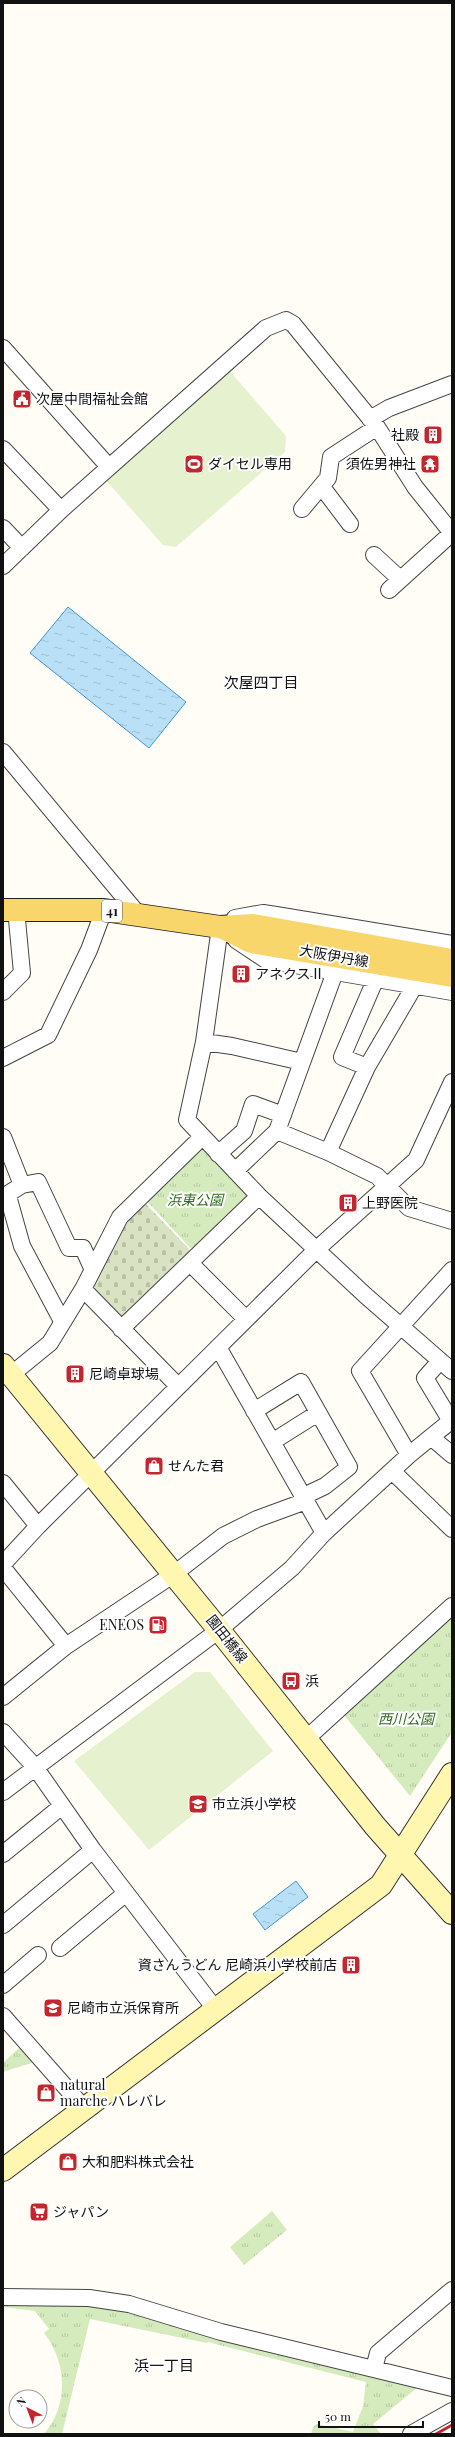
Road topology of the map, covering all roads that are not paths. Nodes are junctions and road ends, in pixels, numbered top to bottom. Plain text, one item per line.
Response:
1 (3, 348) edge
2 (452, 384) edge
3 (374, 423) junction
4 (3, 449) edge
5 (109, 467) junction
6 (322, 487) junction
7 (61, 510) junction
8 (302, 510) dead end
9 (350, 524) dead end
10 (3, 528) edge
11 (452, 533) edge
12 (22, 548) junction
13 (374, 556) dead end
14 (3, 566) edge
15 (400, 578) junction
16 (389, 590) dead end
17 (3, 752) edge
18 (9, 769) edge
19 (10, 909) edge
20 (104, 910) junction
21 (138, 914) junction
22 (220, 927) junction
23 (452, 944) edge
24 (363, 952) junction
25 (452, 960) edge
26 (336, 972) junction
27 (452, 976) edge
28 (376, 978) junction
29 (415, 985) junction
30 (3, 992) edge
31 (452, 992) edge
32 (204, 1042) junction
33 (3, 1058) edge
34 (302, 1062) junction
35 (367, 1067) junction
36 (452, 1082) edge
37 (283, 1115) junction
38 (277, 1131) junction
39 (3, 1137) edge
40 (202, 1137) junction
41 (328, 1152) junction
42 (218, 1154) junction
43 (235, 1171) junction
44 (22, 1186) junction
45 (387, 1187) junction
46 (260, 1196) junction
47 (5, 1197) edge
48 (452, 1221) edge
49 (317, 1249) junction
50 (190, 1264) junction
51 (92, 1268) junction
52 (452, 1270) edge
53 (83, 1289) junction
54 (246, 1319) junction
55 (62, 1321) junction
56 (400, 1326) junction
57 (121, 1329) junction
58 (218, 1347) junction
59 (446, 1366) edge
60 (7, 1369) edge
61 (178, 1386) junction
62 (254, 1411) junction
63 (318, 1413) junction
64 (451, 1420) edge
65 (431, 1437) junction
66 (272, 1442) junction
67 (409, 1455) junction
68 (452, 1455) edge
69 (392, 1471) junction
70 (91, 1475) junction
71 (3, 1483) edge
72 (305, 1499) junction
73 (38, 1526) junction
74 (452, 1529) edge
75 (324, 1534) junction
76 (3, 1564) edge
77 (3, 1568) edge
78 (174, 1574) junction
79 (452, 1606) edge
80 (219, 1630) junction
81 (66, 1646) junction
82 (3, 1698) edge
83 (3, 1732) edge
84 (306, 1739) junction
85 (35, 1767) junction
86 (452, 1774) edge
87 (3, 1792) edge
88 (62, 1806) junction
89 (93, 1850) junction
90 (3, 1854) edge
91 (400, 1855) junction
92 (126, 1893) junction
93 (452, 1913) edge
94 (3, 1925) edge
95 (60, 1948) dead end
96 (38, 1956) dead end
97 (3, 1985) edge
98 (216, 2010) junction
99 (3, 2016) edge
100 (84, 2108) junction
101 (3, 2170) edge
102 (452, 2290) edge
103 (3, 2297) edge
104 (374, 2369) junction
105 (452, 2388) edge
106 (452, 2411) edge
107 (411, 2434) edge

1 - 5 street
2 - 3 street
3 - 5 street
3 - 6 street
3 - 11 street
4 - 7 street
5 - 7 street
6 - 8 street
6 - 9 street
7 - 12 street
10 - 12 street
11 - 15 street
12 - 14 street
13 - 15 street
15 - 16 street
17 - 18 street
18 - 21 street
19 - 20 main road, 大阪伊丹線 / 41
19 - 30 street
20 - 21 main road, 大阪伊丹線 / 41
20 - 33 street
21 - 22 main road, 大阪伊丹線 / 41
22 - 23 street
22 - 24 main road, 大阪伊丹線 / 41
22 - 26 street
22 - 32 street
24 - 25 main road, 大阪伊丹線 / 41
24 - 27 main road, 大阪伊丹線 / 41
26 - 28 street
26 - 34 street
28 - 29 street
28 - 35 street
29 - 31 street
29 - 35 street
32 - 34 street
32 - 40 street
34 - 37 street
35 - 41 street
36 - 45 street
37 - 38 street
37 - 42 street
38 - 41 street
38 - 43 street
39 - 44 street
40 - 42 street
40 - 51 street
41 - 45 street
42 - 43 street
43 - 46 street
44 - 47 street
44 - 51 street
45 - 48 street
45 - 49 street
46 - 49 street
46 - 50 street
47 - 55 street
49 - 54 street
49 - 56 street
50 - 54 street
50 - 57 street
51 - 53 street
52 - 56 street
53 - 55 street
53 - 57 street
54 - 58 street
55 - 60 street
56 - 59 street
56 - 67 street
57 - 61 street
58 - 61 street
58 - 62 street
59 - 64 street
60 - 70 street, 園田橋線
61 - 70 street
62 - 63 street
62 - 66 street
63 - 66 street
63 - 72 street
64 - 65 street
65 - 67 street
65 - 68 street
66 - 72 street
67 - 69 street
69 - 74 street
69 - 75 street
70 - 73 street
70 - 78 street, 園田橋線
71 - 73 street
72 - 75 street
72 - 78 street
73 - 76 street
75 - 80 street
77 - 81 street
78 - 80 street, 園田橋線
78 - 81 street
79 - 84 street
80 - 84 street, 園田橋線
80 - 85 street
81 - 82 street
83 - 85 street
84 - 91 street, 園田橋線
85 - 87 street
85 - 88 street
86 - 91 street
88 - 89 street
88 - 90 street
89 - 92 street
89 - 94 street
91 - 93 street, 園田橋線
91 - 98 street
92 - 95 street
92 - 98 street
96 - 97 street
98 - 100 street
99 - 100 street
100 - 101 street
102 - 104 street
103 - 104 street
104 - 105 street
106 - 107 street

